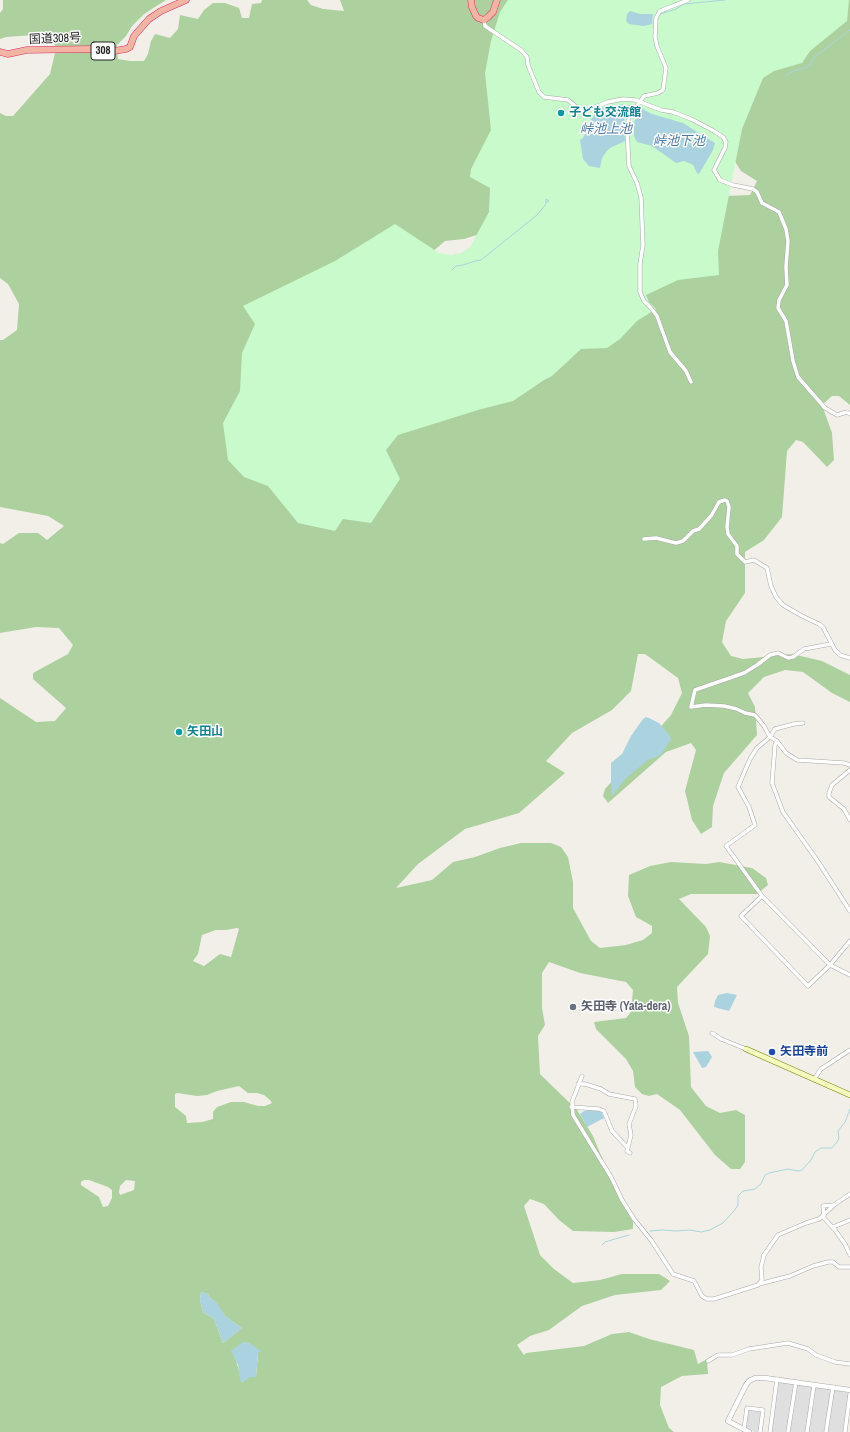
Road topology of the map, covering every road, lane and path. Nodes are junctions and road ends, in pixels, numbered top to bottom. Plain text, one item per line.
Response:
1 (186, 0) edge
2 (471, 0) edge
3 (497, 0) edge
4 (688, 0) edge
5 (484, 20) junction
6 (0, 52) edge
7 (640, 102) junction
8 (690, 382) dead end
9 (850, 414) edge
10 (644, 539) dead end
11 (831, 644) junction
12 (850, 658) edge
13 (803, 723) dead end
14 (770, 737) junction
15 (777, 741) junction
16 (850, 765) edge
17 (850, 770) edge
18 (850, 820) edge
19 (762, 896) junction
20 (850, 911) edge
21 (850, 941) edge
22 (830, 965) junction
23 (850, 975) edge
24 (712, 1033) dead end
25 (746, 1049) joint
26 (850, 1050) edge
27 (582, 1076) dead end
28 (815, 1078) junction
29 (578, 1084) junction
30 (850, 1095) edge
31 (571, 1107) junction
32 (628, 1148) junction
33 (630, 1153) dead end
34 (850, 1194) edge
35 (834, 1205) junction
36 (823, 1216) junction
37 (850, 1220) edge
38 (832, 1227) junction
39 (850, 1255) edge
40 (850, 1267) edge
41 (759, 1284) junction
42 (708, 1361) dead end
43 (850, 1364) edge
44 (777, 1379) junction
45 (796, 1382) junction
46 (814, 1385) junction
47 (832, 1387) junction
48 (850, 1390) edge
49 (850, 1394) edge
50 (746, 1431) edge
51 (760, 1432) edge
52 (770, 1432) edge
53 (788, 1432) edge
54 (807, 1432) edge
55 (826, 1432) edge
56 (845, 1432) edge

1 - 6 highway, 国道308号 / 308
2 - 5 highway
3 - 5 highway
4 - 7 street
5 - 7 street
7 - 8 street
7 - 9 street
10 - 11 street
11 - 12 street
11 - 14 street
13 - 14 street
14 - 15 street
14 - 19 street
15 - 16 street
15 - 20 street
17 - 18 street
19 - 22 street
19 - 22 street
21 - 22 street
22 - 23 street
24 - 25 street
25 - 28 main road
26 - 28 street
27 - 29 street
28 - 30 main road
29 - 31 street
29 - 32 street
31 - 32 street
31 - 41 street
32 - 33 street
34 - 35 street
35 - 36 street
35 - 36 street
36 - 38 street
36 - 41 street
37 - 38 street
38 - 39 street
40 - 41 street
42 - 43 street
44 - 45 street
44 - 50 street
44 - 52 street
45 - 46 street
45 - 53 street
46 - 47 street
46 - 54 street
47 - 48 street
47 - 55 street
49 - 56 street
50 - 51 street

